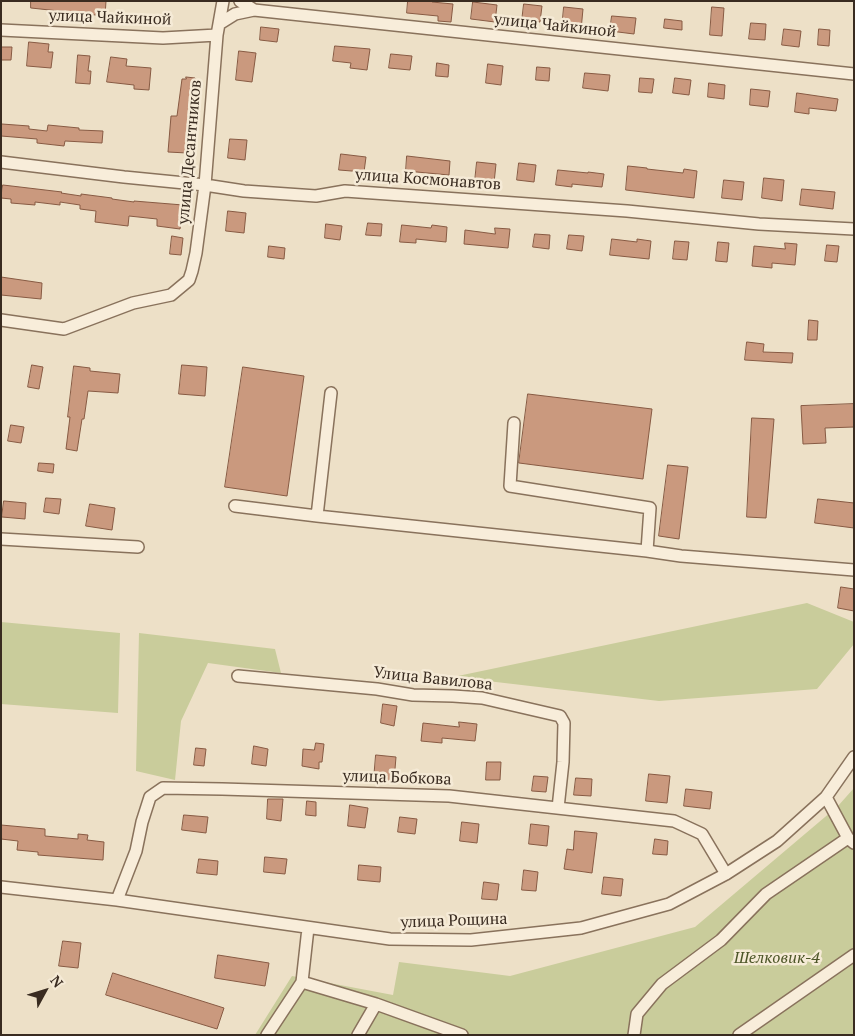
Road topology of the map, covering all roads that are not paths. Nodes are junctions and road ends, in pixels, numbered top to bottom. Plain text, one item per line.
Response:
1 (222, 1) edge
2 (240, 1) edge
3 (254, 10) junction
4 (218, 29) junction
5 (1, 30) edge
6 (854, 74) edge
7 (1, 162) edge
8 (206, 185) junction
9 (854, 229) edge
10 (1, 320) edge
11 (331, 393) dead end
12 (514, 423) dead end
13 (235, 506) dead end
14 (317, 516) junction
15 (1, 539) edge
16 (138, 547) dead end
17 (647, 551) junction
18 (854, 570) edge
19 (238, 676) dead end
20 (854, 757) edge
21 (826, 797) junction
22 (558, 808) junction
23 (851, 841) edge
24 (726, 874) junction
25 (1, 887) edge
26 (117, 900) junction
27 (308, 928) junction
28 (854, 956) edge
29 (302, 982) junction
30 (376, 1004) junction
31 (455, 1034) edge
32 (267, 1035) edge
33 (358, 1035) edge
34 (634, 1035) edge
35 (739, 1035) edge

1 - 4 street, улица Десантников
2 - 3 street, улица Чайкиной
3 - 4 street, улица Чайкиной
3 - 6 street, улица Чайкиной
4 - 5 street, улица Чайкиной
4 - 8 street, улица Десантников
7 - 8 street, улица Космонавтов
8 - 9 street, улица Космонавтов
8 - 10 street, улица Десантников
11 - 14 street
12 - 17 street
13 - 14 street
14 - 17 street
15 - 16 street
17 - 18 street
19 - 22 street, Улица Вавилова
20 - 21 street, улица Рощина
21 - 23 street
21 - 24 street, улица Рощина
22 - 24 street, улица Бобкова
22 - 26 street, улица Бобкова
23 - 34 street
24 - 27 street, улица Рощина
25 - 26 street, улица Рощина
26 - 27 street, улица Рощина
27 - 29 street
28 - 35 street
29 - 30 street
29 - 32 street
30 - 31 street
30 - 33 street

